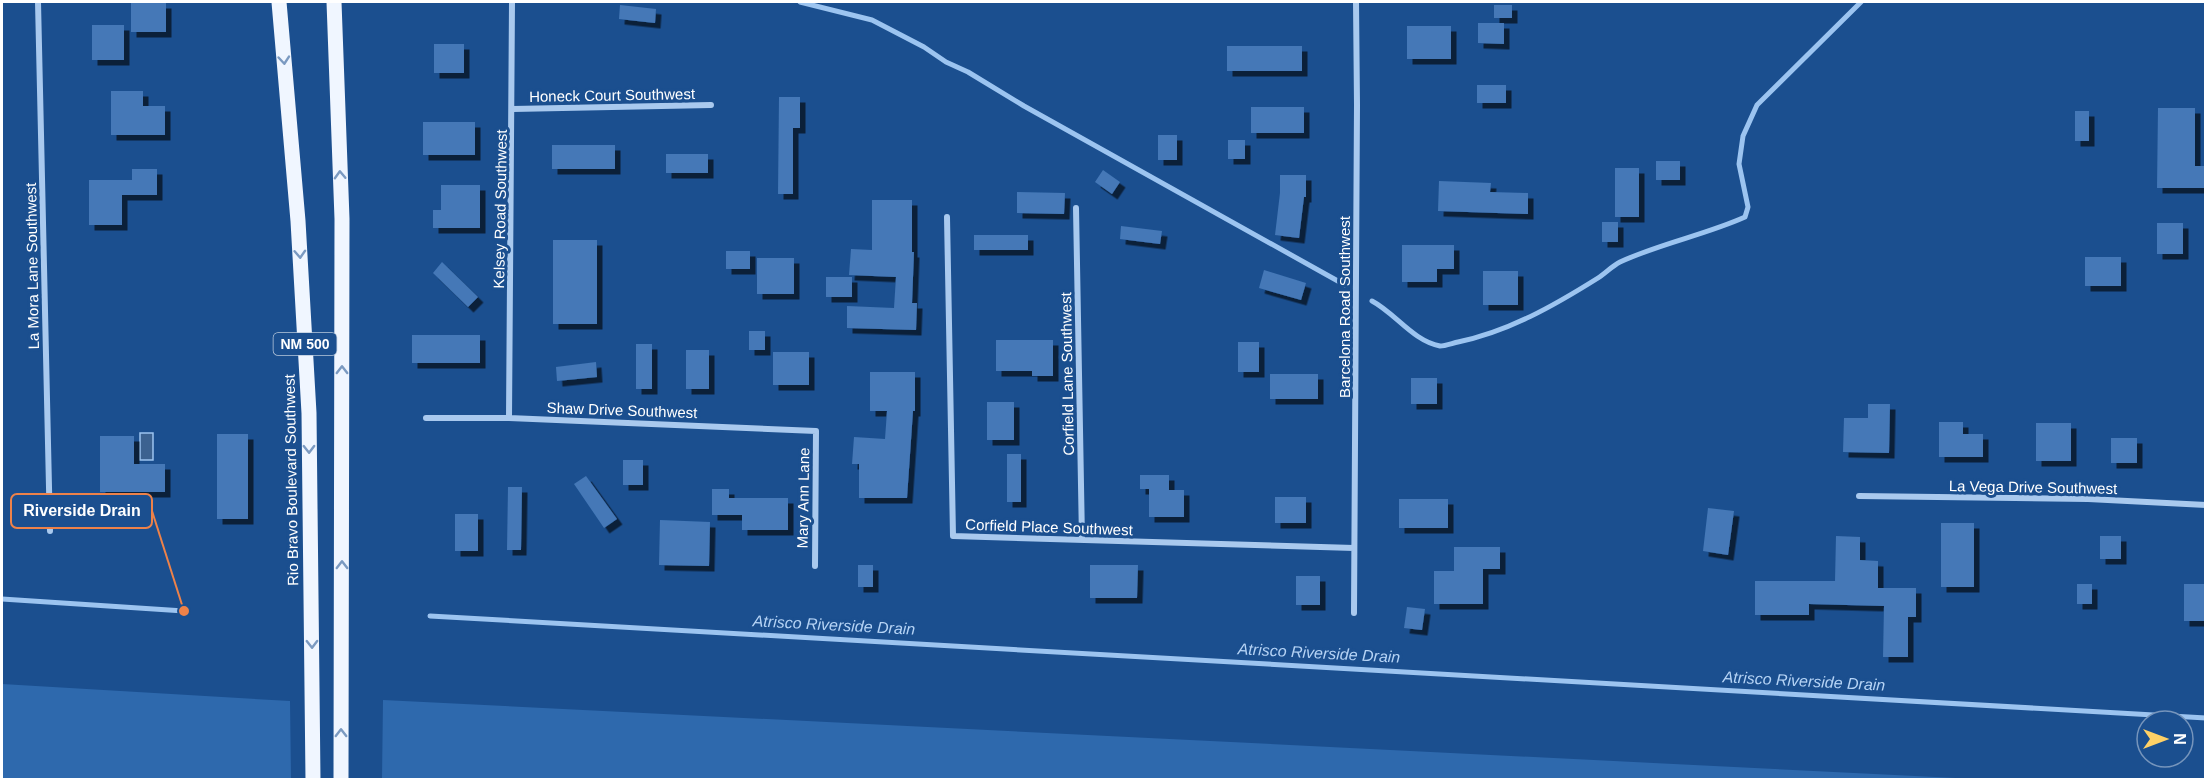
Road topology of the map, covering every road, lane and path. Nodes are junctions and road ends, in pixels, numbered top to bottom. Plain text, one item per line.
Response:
1 (38, 2) edge
2 (279, 2) edge
3 (334, 2) edge
4 (512, 2) edge
5 (1356, 2) edge
6 (711, 105) dead end
7 (513, 109) junction
8 (1076, 208) dead end
9 (947, 217) dead end
10 (426, 418) dead end
11 (510, 418) junction
12 (816, 431) joint
13 (1859, 496) dead end
14 (2205, 505) edge
15 (51, 531) dead end
16 (1082, 540) junction
17 (1354, 548) junction
18 (815, 566) dead end
19 (1354, 613) dead end
20 (312, 780) edge
21 (341, 780) edge

1 - 15 street, La Mora Lane Southwest
2 -> 20 main road, Rio Bravo Boulevard Southwest / NM 500
21 -> 3 main road, NM 500
4 - 7 street, Kelsey Road Southwest
5 - 17 street, Barcelona Road Southwest
6 - 7 street, Honeck Court Southwest
7 - 11 street, Kelsey Road Southwest
8 - 16 street, Corfield Lane Southwest
9 - 16 street, Corfield Place Southwest
10 - 11 street, Shaw Drive Southwest
11 - 12 street, Shaw Drive Southwest
12 - 18 street, Mary Ann Lane
13 - 14 street, La Vega Drive Southwest
16 - 17 street, Corfield Place Southwest
17 - 19 street, Barcelona Road Southwest

